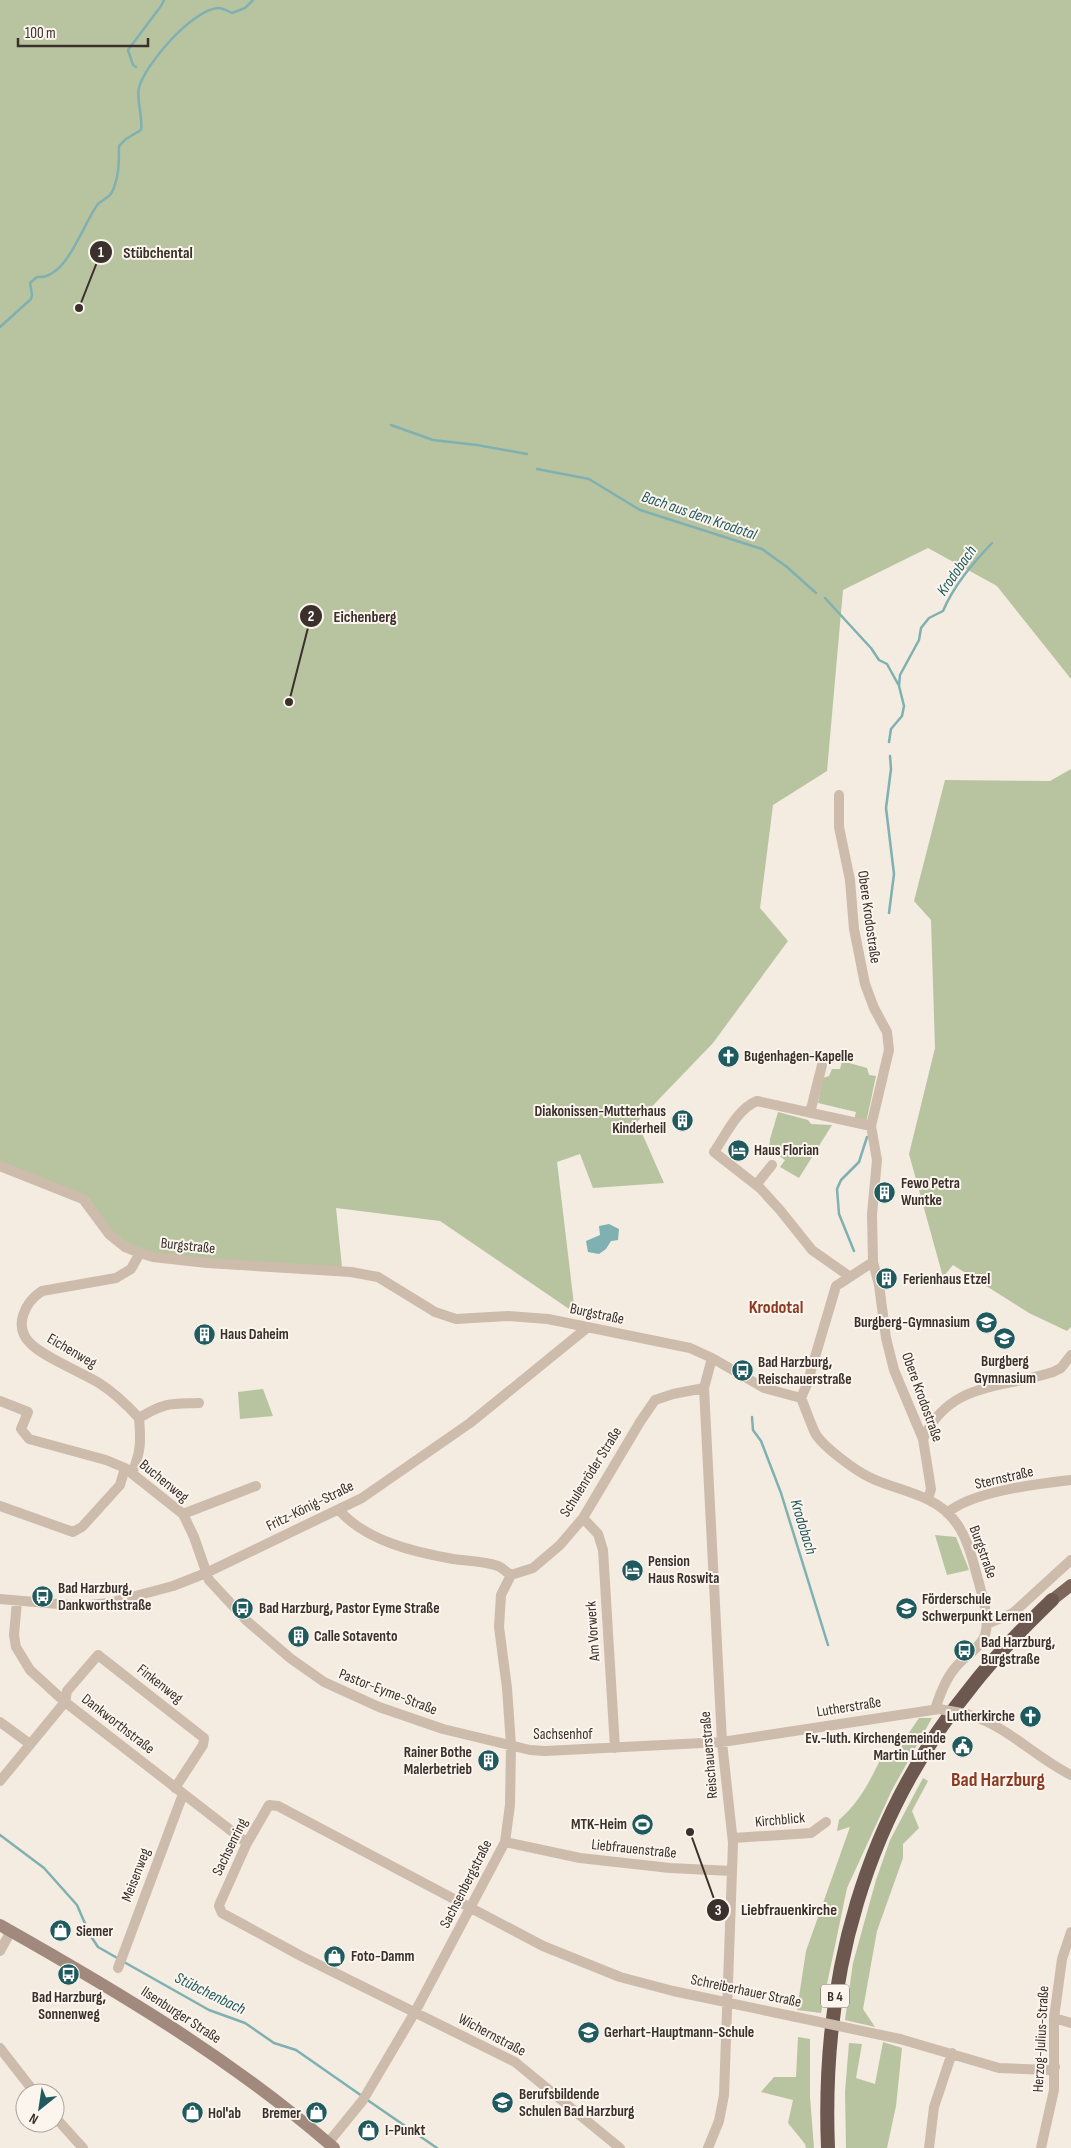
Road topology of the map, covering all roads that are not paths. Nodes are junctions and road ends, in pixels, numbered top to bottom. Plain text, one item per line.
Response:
1 (839, 795) dead end
2 (822, 1065) dead end
3 (810, 1113) junction
4 (871, 1126) junction
5 (772, 1165) dead end
6 (0, 1166) edge
7 (756, 1185) junction
8 (140, 1253) junction
9 (873, 1262) junction
10 (849, 1276) junction
11 (588, 1327) junction
12 (1071, 1355) edge
13 (712, 1358) junction
14 (704, 1388) junction
15 (801, 1398) junction
16 (0, 1401) edge
17 (199, 1403) dead end
18 (140, 1418) junction
19 (923, 1439) junction
20 (128, 1470) junction
21 (1071, 1480) edge
22 (256, 1486) dead end
23 (928, 1500) junction
24 (0, 1506) edge
25 (339, 1510) junction
26 (947, 1513) junction
27 (183, 1514) junction
28 (583, 1518) junction
29 (1071, 1560) edge
30 (206, 1573) junction
31 (511, 1575) junction
32 (1071, 1585) edge
33 (0, 1599) edge
34 (1052, 1600) joint
35 (16, 1601) junction
36 (987, 1624) junction
37 (65, 1702) junction
38 (937, 1709) junction
39 (0, 1722) edge
40 (722, 1742) junction
41 (30, 1744) junction
42 (511, 1745) junction
43 (615, 1748) junction
44 (1071, 1775) edge
45 (0, 1781) edge
46 (179, 1791) junction
47 (826, 1822) dead end
48 (733, 1838) junction
49 (505, 1842) junction
50 (247, 1843) junction
51 (732, 1871) junction
52 (471, 1909) junction
53 (6, 1928) edge
54 (1071, 1932) edge
55 (0, 1951) edge
56 (120, 1963) dead end
57 (727, 2001) junction
58 (415, 2012) junction
59 (1054, 2018) junction
60 (1071, 2023) edge
61 (0, 2048) edge
62 (952, 2053) junction
63 (1054, 2068) junction
64 (27, 2083) edge
65 (65, 2128) edge
66 (331, 2146) edge
67 (83, 2148) edge
68 (620, 2148) edge
69 (708, 2148) edge
70 (828, 2148) edge
71 (929, 2148) edge
72 (1041, 2148) edge

1 - 4 street, Obere Krodostraße
2 - 3 street
3 - 4 street
3 - 7 street
4 - 9 street, Obere Krodostraße
5 - 7 street
6 - 8 street, Burgstraße
7 - 10 street
8 - 11 street, Burgstraße
8 - 18 street, Eichenweg
9 - 10 street
9 - 19 street, Obere Krodostraße
10 - 15 street
11 - 13 street, Burgstraße
11 - 25 street, Fritz-König-Straße
12 - 19 street
13 - 14 street, Reischauerstraße
13 - 15 street, Burgstraße
14 - 28 street, Schulenröder Straße
14 - 40 street, Reischauerstraße
15 - 23 street, Burgstraße
16 - 20 street, Buchenweg
17 - 18 street
18 - 20 street
19 - 23 street, Obere Krodostraße
20 - 24 street, Buchenweg
20 - 27 street, Buchenweg
21 - 26 street, Sternstraße
22 - 27 street
23 - 26 street, Burgstraße
25 - 30 street, Fritz-König-Straße
25 - 31 street
26 - 36 street, Burgstraße
27 - 30 street, Buchenweg
28 - 31 street, Schulenröder Straße
28 - 43 street, Am Vorwerk
29 - 36 street
30 - 35 street, Fritz-König-Straße
30 - 42 street, Pastor-Eyme-Straße
31 - 42 street, Sachsenbergstraße
32 - 34 main road, B 4
33 - 35 street, Fritz-König-Straße
34 - 70 highway, B 4
35 - 37 street, Dankworthstraße
36 - 38 street
37 - 41 street
37 - 46 street, Dankworthstraße
37 - 46 street, Finkenweg
38 - 40 street, Lutherstraße
38 - 44 street, Lutherstraße, bridge
39 - 41 street
40 - 43 street, Lutherstraße
40 - 48 street, Reischauerstraße
41 - 45 street
42 - 43 street, Sachsenhof
42 - 49 street, Sachsenbergstraße
46 - 50 street, Dankworthstraße
46 - 56 street, Meisenweg
47 - 48 street, Kirchblick
48 - 51 street, Reischauerstraße
49 - 51 street, Liebfrauenstraße
49 - 52 street, Sachsenbergstraße
50 - 52 street, Sachsenring
50 - 58 street, Sachsenring
51 - 57 street, Reischauerstraße
52 - 57 street, Schreiberhauer Straße
52 - 58 street, Sachsenbergstraße
53 - 55 street
53 - 66 main road, Ilsenburger Straße
54 - 59 street, Herzog-Julius-Straße
57 - 62 street, Schreiberhauer Straße, bridge
57 - 69 street, Reischauerstraße
58 - 66 street, Sachsenbergstraße
58 - 68 street, Wichernstraße
59 - 60 street
59 - 63 street, Herzog-Julius-Straße
61 - 64 street
62 - 63 street, Schreiberhauer Straße
62 - 71 street
63 - 72 street, Herzog-Julius-Straße
65 - 67 street

